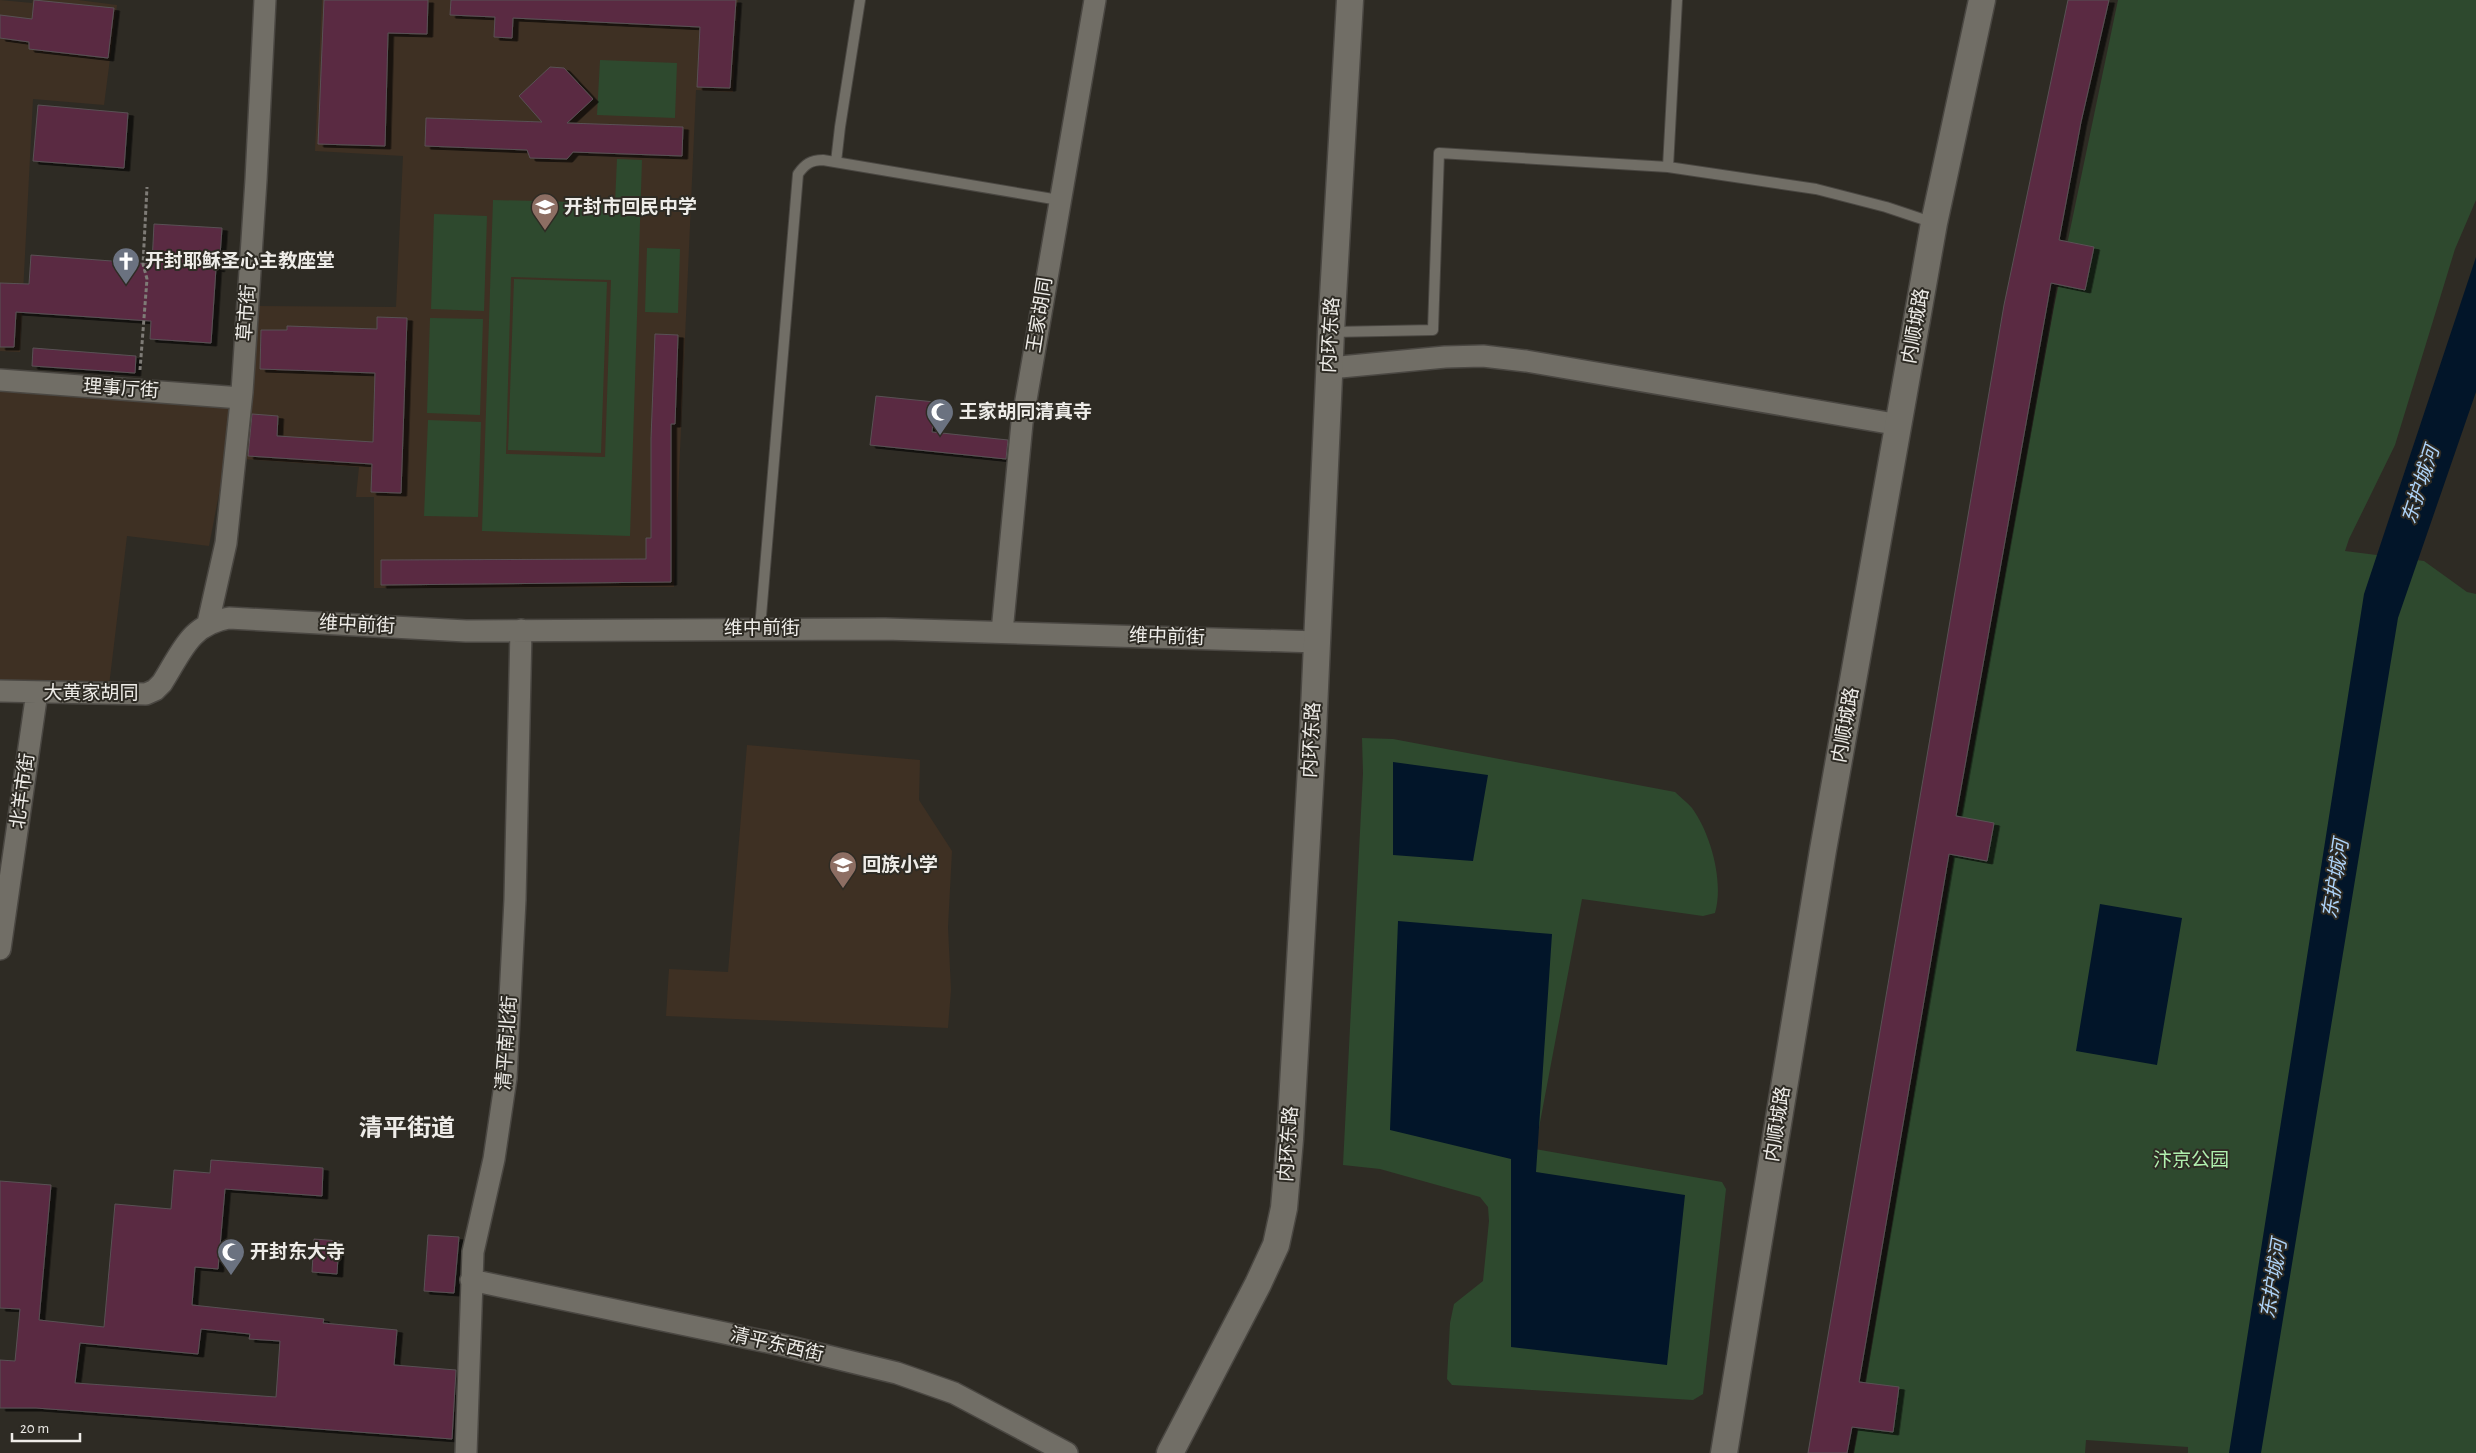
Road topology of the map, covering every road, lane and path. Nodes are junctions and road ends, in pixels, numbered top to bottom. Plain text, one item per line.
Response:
1 (265, 0) edge
2 (860, 0) edge
3 (1095, 0) edge
4 (1350, 0) edge
5 (1677, 0) edge
6 (1982, 0) edge
7 (836, 162) junction
8 (1668, 166) junction
9 (147, 186) dead end
10 (1059, 200) junction
11 (1934, 223) junction
12 (1331, 332) junction
13 (1330, 368) junction
14 (0, 380) edge
15 (139, 391) junction
16 (241, 398) junction
17 (1900, 425) junction
18 (208, 623) junction
19 (760, 628) junction
20 (521, 630) junction
21 (1002, 632) junction
22 (1317, 642) junction
23 (0, 691) edge
24 (37, 692) junction
25 (0, 949) edge
26 (471, 1280) junction
27 (466, 1453) edge
28 (1067, 1453) edge
29 (1170, 1453) edge
30 (1724, 1453) edge

1 - 16 street, 草市街
2 - 7 lane
3 - 10 street, 王家胡同
4 - 12 street, 内环东路
5 - 8 lane
6 - 11 street, 内顺城路
7 - 10 lane
7 - 19 lane
8 - 11 lane
8 - 12 lane
9 - 15 path
10 - 21 street, 王家胡同
11 - 17 street, 内顺城路
12 - 13 street, 内环东路
13 - 17 street
13 - 22 street, 内环东路
14 - 15 street, 理事厅街
15 - 16 street, 理事厅街
16 - 18 street, 草市街
17 - 30 street, 内顺城路
18 - 20 street, 维中前街
18 - 24 street, 大黄家胡同
19 - 20 street, 维中前街
19 - 21 street, 维中前街
20 - 26 street, 清平南北街
21 - 22 street, 维中前街
22 - 29 street, 内环东路
23 - 24 street, 大黄家胡同
24 - 25 street, 北羊市街
26 - 27 street, 清平南北街
26 - 28 street, 清平东西街

